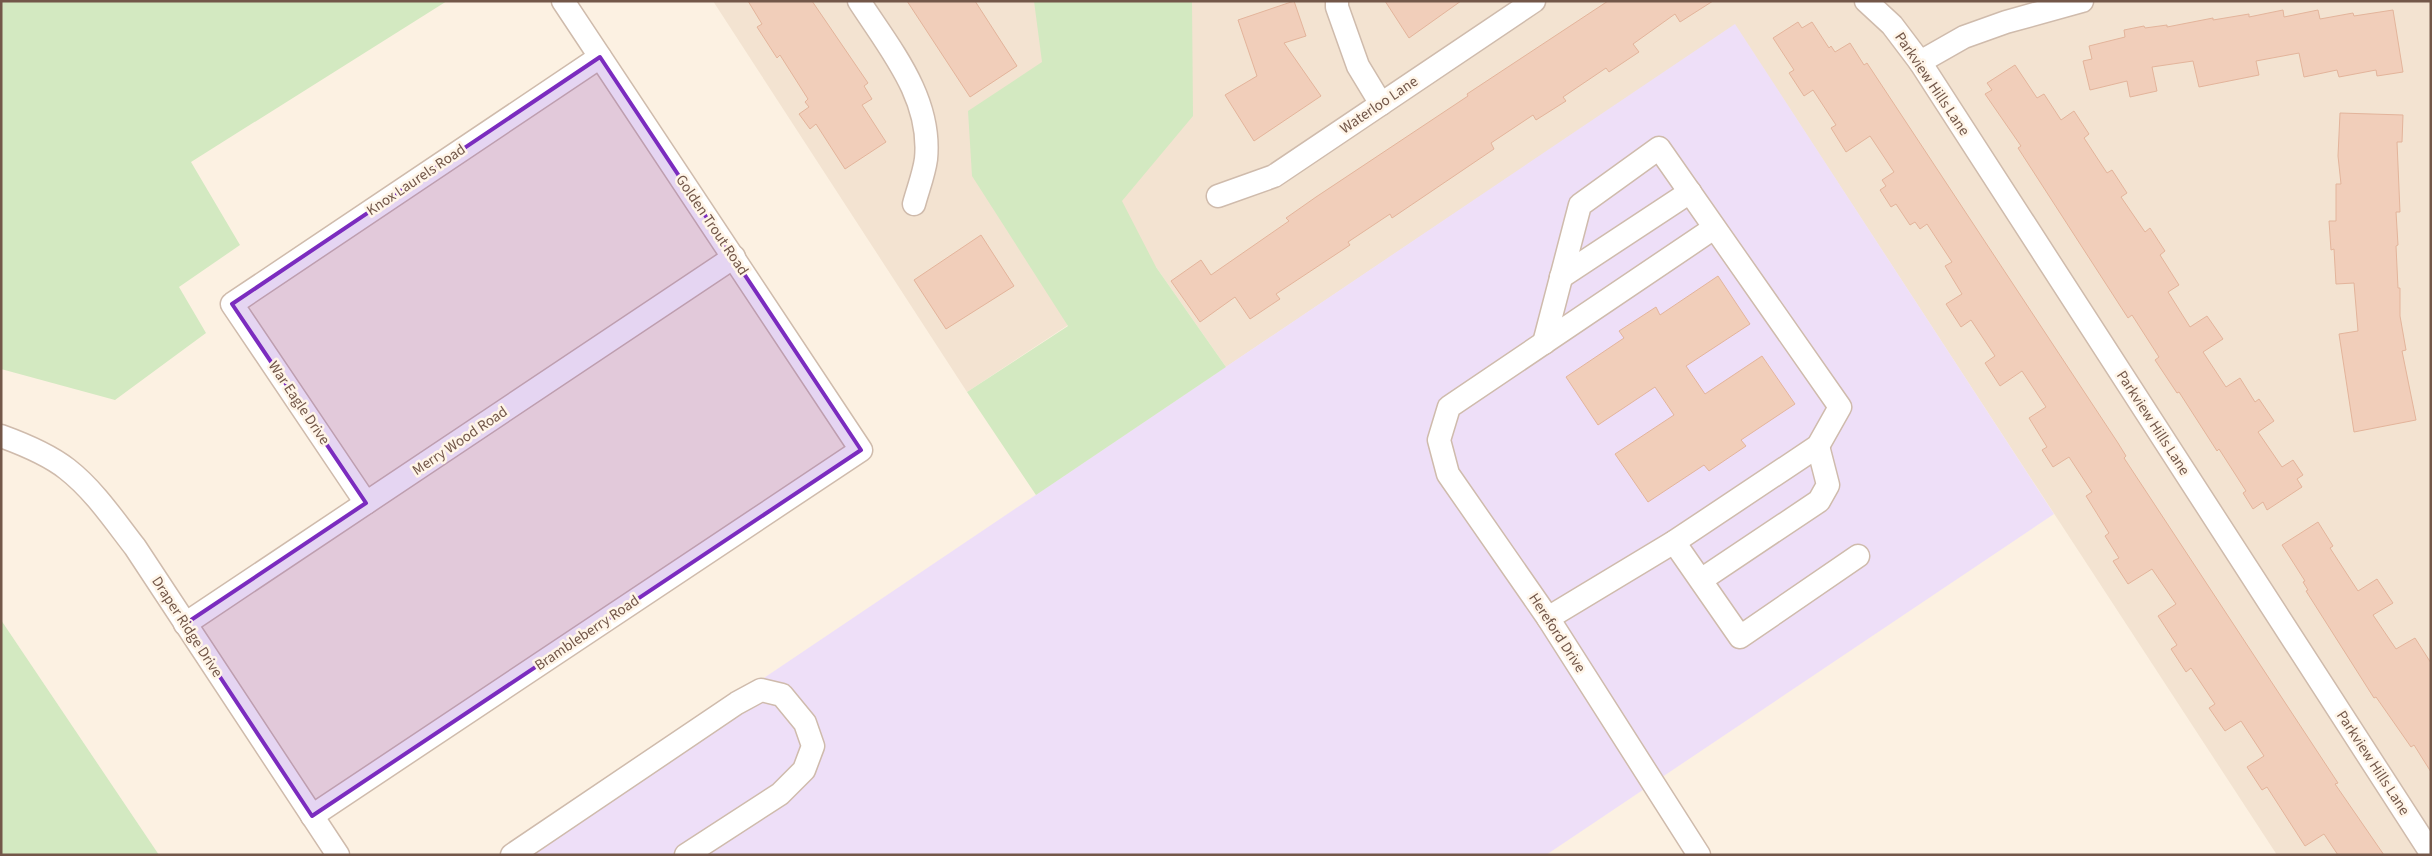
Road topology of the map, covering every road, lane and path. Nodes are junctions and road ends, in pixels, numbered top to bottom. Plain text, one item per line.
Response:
1 (563, 1) edge
2 (859, 1) edge
3 (1337, 1) edge
4 (1534, 1) edge
5 (1866, 1) edge
6 (2082, 1) edge
7 (600, 57) junction
8 (1920, 62) junction
9 (1381, 104) junction
10 (1690, 192) junction
11 (1218, 196) dead end
12 (914, 204) dead end
13 (1714, 228) junction
14 (734, 258) junction
15 (1562, 277) junction
16 (232, 304) joint
17 (1544, 343) junction
18 (1, 436) edge
19 (1818, 446) junction
20 (861, 450) joint
21 (366, 503) junction
22 (1674, 542) junction
23 (1858, 556) dead end
24 (1701, 580) junction
25 (1548, 618) junction
26 (185, 624) junction
27 (312, 816) junction
28 (2431, 853) edge
29 (338, 855) edge
30 (512, 855) edge
31 (686, 855) edge
32 (1699, 855) edge

1 - 7 street, Golden Trout Road
2 - 12 street
3 - 9 street
4 - 9 street, Waterloo Lane
5 - 8 street, Parkview Hills Lane
6 - 8 street
7 - 14 street, Golden Trout Road
7 - 16 street, Knox Laurels Road
8 - 28 street, Parkview Hills Lane
9 - 11 street, Waterloo Lane
10 - 13 street
10 - 15 street
10 - 15 street
13 - 17 street
13 - 19 street
14 - 20 street, Golden Trout Road
14 - 21 street, Merry Wood Road
15 - 17 street
16 - 21 street, War Eagle Drive
17 - 25 street, Hereford Drive
18 - 26 street, Draper Ridge Drive
19 - 22 street
19 - 24 street
20 - 27 street, Brambleberry Road
21 - 26 street, Merry Wood Road
22 - 24 street
22 - 25 street
23 - 24 street
25 - 32 street, Hereford Drive
26 - 27 street, Draper Ridge Drive
27 - 29 street, Draper Ridge Drive
30 - 31 street

